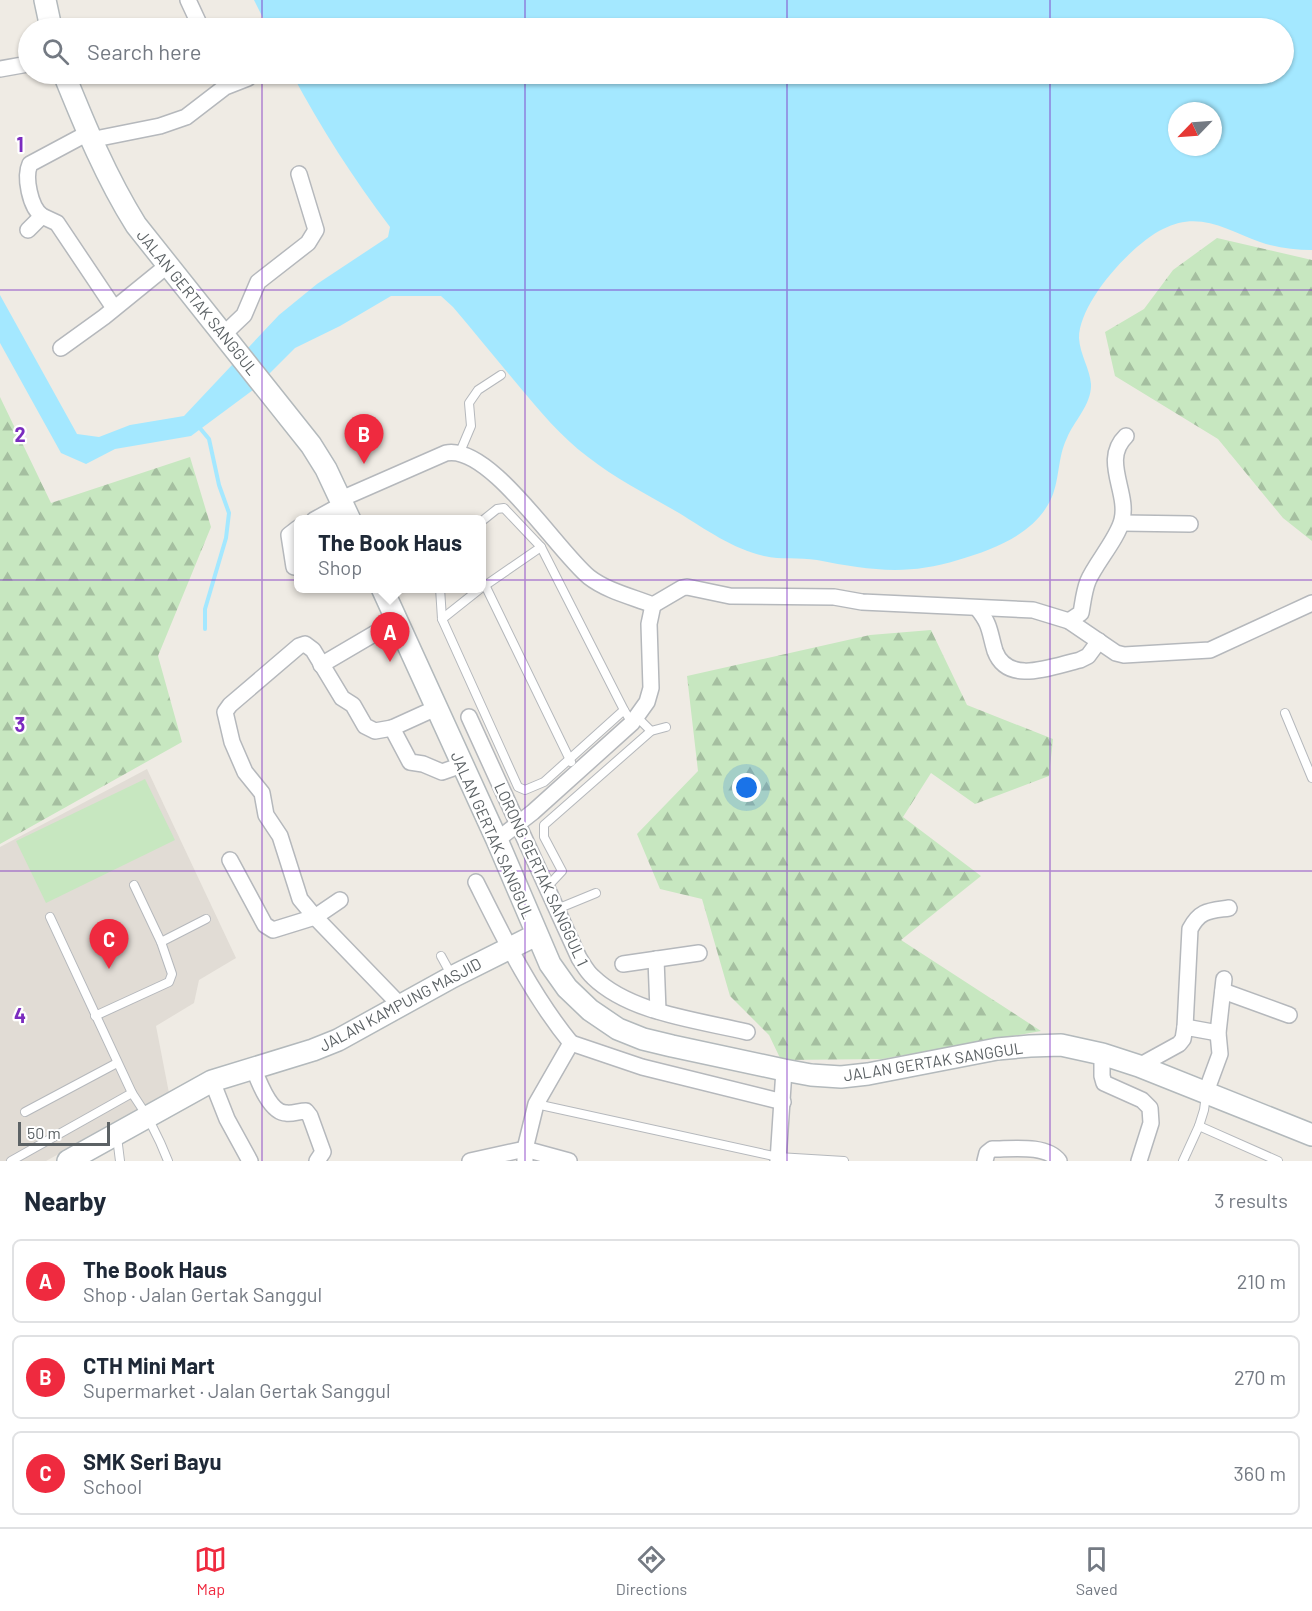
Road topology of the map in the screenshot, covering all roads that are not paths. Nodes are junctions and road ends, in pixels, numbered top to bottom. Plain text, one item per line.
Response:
1 (45, 0) edge
2 (188, 0) edge
3 (49, 18) edge
4 (196, 18) edge
5 (18, 66) edge
6 (0, 69) edge
7 (68, 84) edge
8 (219, 84) edge
9 (89, 137) junction
10 (299, 174) dead end
11 (42, 216) junction
12 (28, 230) dead end
13 (168, 265) junction
14 (114, 308) junction
15 (224, 334) junction
16 (61, 348) dead end
17 (501, 375) dead end
18 (1126, 436) dead end
19 (460, 452) junction
20 (345, 508) edge
21 (325, 515) edge
22 (486, 518) edge
23 (1122, 523) junction
24 (1190, 524) dead end
25 (294, 531) edge
26 (541, 546) junction
27 (294, 567) dead end
28 (486, 585) edge
29 (384, 593) edge
30 (440, 593) edge
31 (475, 593) edge
32 (486, 593) edge
33 (1312, 603) edge
34 (653, 605) junction
35 (977, 608) junction
36 (442, 619) junction
37 (396, 621) junction
38 (1069, 621) junction
39 (1099, 641) junction
40 (321, 664) junction
41 (436, 708) junction
42 (1285, 713) dead end
43 (469, 717) dead end
44 (631, 717) junction
45 (666, 727) dead end
46 (392, 728) junction
47 (651, 730) junction
48 (462, 765) junction
49 (573, 766) junction
50 (1312, 778) edge
51 (517, 824) junction
52 (497, 840) junction
53 (230, 860) dead end
54 (476, 882) dead end
55 (134, 885) dead end
56 (547, 887) junction
57 (596, 893) dead end
58 (340, 900) dead end
59 (1229, 908) dead end
60 (557, 909) junction
61 (50, 917) dead end
62 (315, 917) junction
63 (206, 919) dead end
64 (536, 935) junction
65 (161, 942) junction
66 (508, 948) junction
67 (699, 953) dead end
68 (441, 956) dead end
69 (656, 959) junction
70 (623, 964) dead end
71 (452, 977) junction
72 (400, 1005) junction
73 (658, 1011) junction
74 (1289, 1015) dead end
75 (95, 1016) junction
76 (1185, 1027) junction
77 (747, 1032) dead end
78 (1218, 1033) junction
79 (571, 1043) junction
80 (1102, 1054) junction
81 (117, 1063) junction
82 (1139, 1066) junction
83 (253, 1067) junction
84 (784, 1070) junction
85 (212, 1081) junction
86 (1206, 1092) junction
87 (132, 1093) junction
88 (783, 1102) junction
89 (536, 1104) junction
90 (25, 1112) dead end
91 (148, 1115) junction
92 (1199, 1126) junction
93 (116, 1132) junction
94 (1312, 1135) edge
95 (525, 1155) edge
96 (987, 1156) edge
97 (1039, 1156) edge
98 (1263, 1158) edge
99 (778, 1159) edge
100 (11, 1161) edge
101 (68, 1161) edge
102 (120, 1161) edge
103 (168, 1161) edge
104 (250, 1161) edge
105 (317, 1161) edge
106 (470, 1161) edge
107 (569, 1161) edge
108 (832, 1161) edge
109 (844, 1161) edge
110 (1059, 1161) edge
111 (1139, 1161) edge
112 (1184, 1161) edge
113 (1278, 1161) edge

1 - 3 main road
2 - 4 street
5 - 6 street
7 - 9 main road, JALAN GERTAK SANGGUL
8 - 9 street
9 - 11 street
9 - 13 main road, JALAN GERTAK SANGGUL
10 - 15 street
11 - 12 street
11 - 14 street
13 - 14 street
13 - 15 main road, JALAN GERTAK SANGGUL
14 - 16 street
15 - 20 main road, JALAN GERTAK SANGGUL
17 - 19 lane
18 - 23 street
19 - 20 street
19 - 34 street
20 - 21 street
22 - 26 lane
23 - 24 street
23 - 38 street
25 - 27 street
26 - 28 lane
26 - 44 lane
29 - 37 main road, JALAN GERTAK SANGGUL
30 - 36 lane
31 - 36 lane
32 - 49 lane
33 - 39 street
34 - 35 street
34 - 44 street
35 - 38 street
35 - 39 street
36 - 49 lane
37 - 40 street
37 - 41 main road, JALAN GERTAK SANGGUL
38 - 39 street
40 - 46 street
40 - 62 street
41 - 46 street
41 - 48 main road, JALAN GERTAK SANGGUL
42 - 50 lane
43 - 51 street, LORONG GERTAK SANGGUL 1
44 - 47 lane
44 - 49 street
45 - 47 lane
46 - 48 street
47 - 56 lane
48 - 52 main road, JALAN GERTAK SANGGUL
49 - 51 street
51 - 52 street
51 - 56 street, LORONG GERTAK SANGGUL 1
52 - 64 main road, JALAN GERTAK SANGGUL
53 - 62 street
54 - 66 street
55 - 65 lane
56 - 60 street, LORONG GERTAK SANGGUL 1
57 - 60 lane
58 - 62 street
59 - 76 street
60 - 73 street, LORONG GERTAK SANGGUL 1
61 - 75 lane
62 - 72 street
63 - 65 lane
64 - 66 main road, JALAN KAMPUNG MASJID
64 - 84 main road, JALAN GERTAK SANGGUL
65 - 75 lane
66 - 71 main road, JALAN KAMPUNG MASJID
66 - 79 street
67 - 69 street
68 - 71 lane
69 - 70 street
69 - 73 street
71 - 72 main road, JALAN KAMPUNG MASJID
72 - 83 main road, JALAN KAMPUNG MASJID
73 - 77 street, LORONG GERTAK SANGGUL 1
74 - 78 street
75 - 81 lane
76 - 78 street
76 - 82 street
78 - 86 street
79 - 88 street
79 - 89 street
80 - 82 main road, JALAN GERTAK SANGGUL
80 - 84 main road, JALAN GERTAK SANGGUL
80 - 111 street
81 - 87 lane
81 - 90 lane
82 - 86 main road, JALAN GERTAK SANGGUL
83 - 85 main road, JALAN KAMPUNG MASJID
83 - 105 street
84 - 88 street
85 - 91 main road, JALAN KAMPUNG MASJID
85 - 104 street
86 - 92 lane
86 - 94 main road, JALAN GERTAK SANGGUL
87 - 91 lane
87 - 100 lane
88 - 99 street
89 - 95 street
89 - 99 lane
91 - 93 main road, JALAN KAMPUNG MASJID
91 - 103 lane
92 - 98 lane
92 - 112 lane
93 - 101 main road, JALAN KAMPUNG MASJID
93 - 102 lane
95 - 106 street
95 - 107 street
96 - 97 street
97 - 110 street
98 - 113 lane
99 - 108 lane
108 - 109 lane

